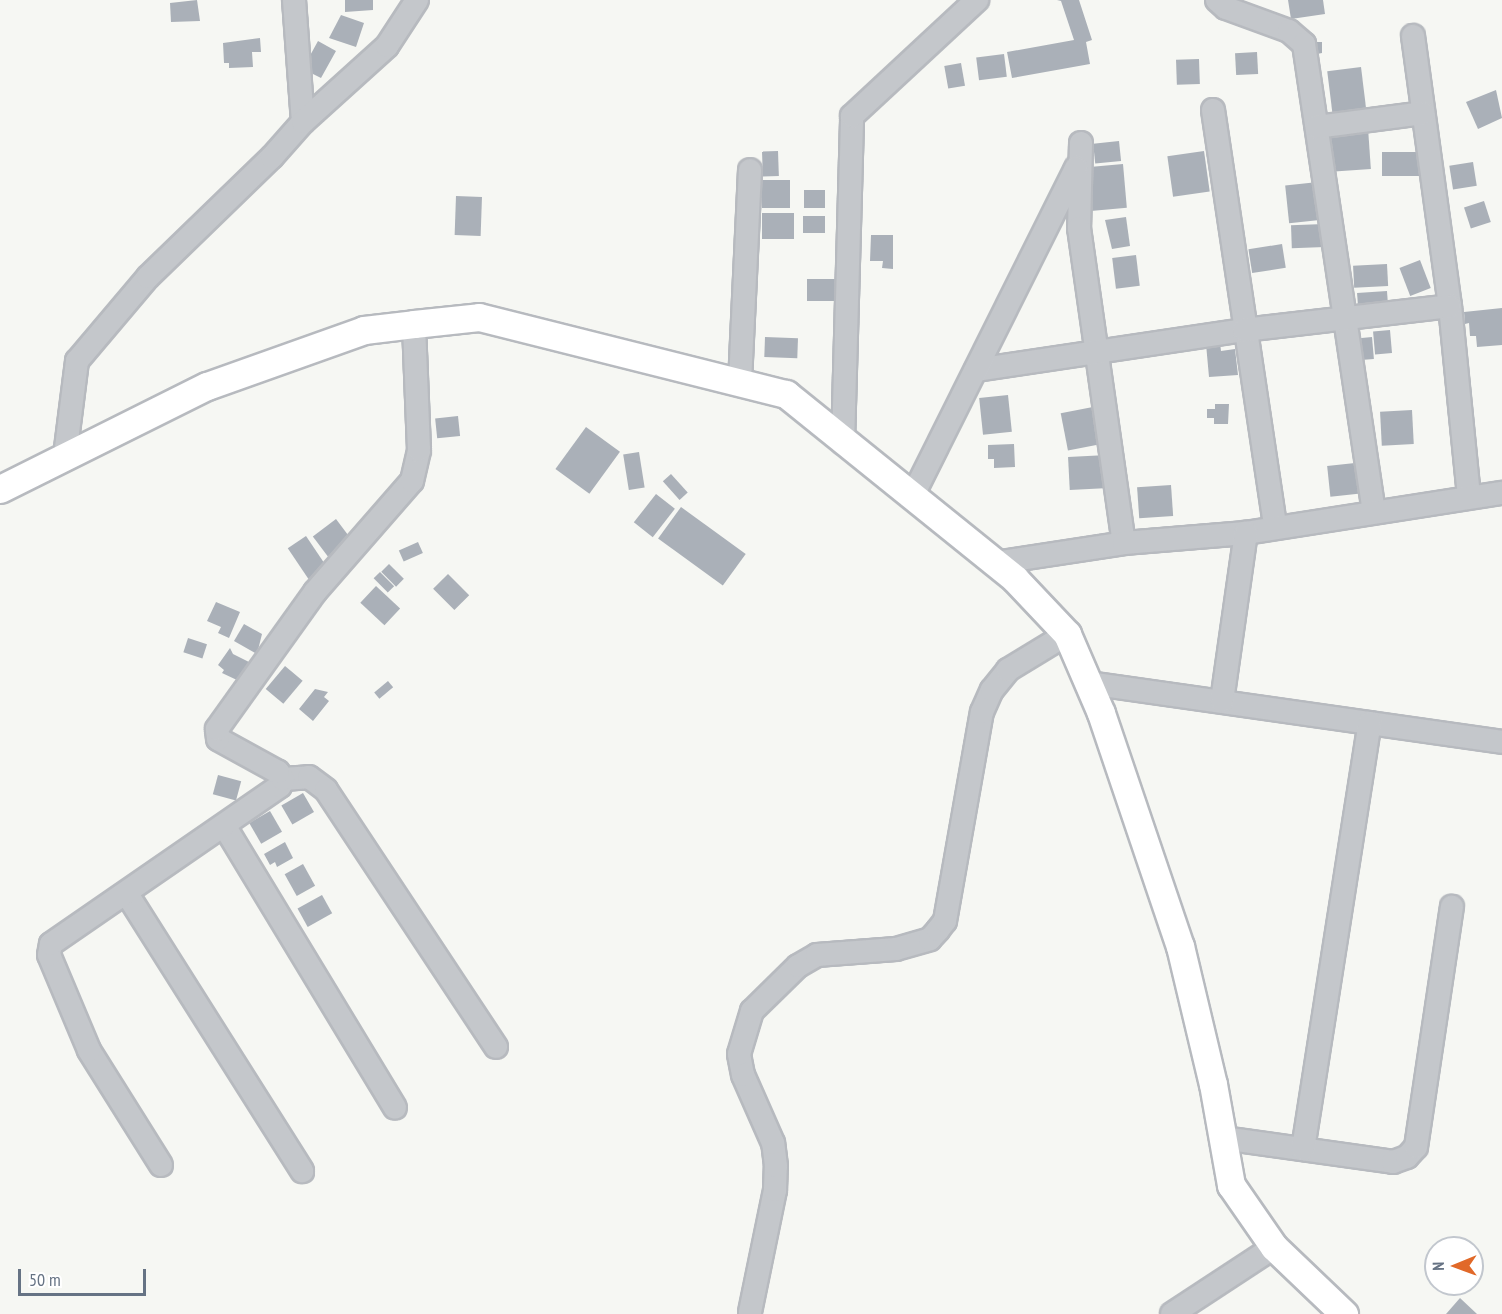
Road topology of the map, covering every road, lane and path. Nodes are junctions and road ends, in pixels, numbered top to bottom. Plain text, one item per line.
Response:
1 (294, 0) edge
2 (417, 0) edge
3 (977, 0) edge
4 (1217, 0) edge
5 (1413, 36) dead end
6 (1213, 110) dead end
7 (1423, 113) junction
8 (303, 122) junction
9 (1317, 127) junction
10 (750, 170) dead end
11 (1450, 306) junction
12 (1346, 318) junction
13 (414, 324) junction
14 (1244, 330) junction
15 (1095, 355) junction
16 (976, 370) junction
17 (740, 382) junction
18 (843, 442) junction
19 (65, 456) junction
20 (0, 489) edge
21 (1502, 493) edge
22 (912, 497) junction
23 (1469, 498) junction
24 (1374, 512) junction
25 (1275, 527) junction
26 (1246, 532) junction
27 (1124, 543) junction
28 (994, 562) junction
29 (1067, 634) junction
30 (1088, 683) junction
31 (1222, 701) junction
32 (1370, 723) junction
33 (1502, 742) edge
34 (283, 779) junction
35 (225, 827) junction
36 (127, 894) junction
37 (1452, 907) dead end
38 (496, 1047) dead end
39 (395, 1108) dead end
40 (1223, 1138) junction
41 (1304, 1149) junction
42 (161, 1166) dead end
43 (303, 1171) dead end
44 (1274, 1247) junction
45 (750, 1312) dead end
46 (1172, 1314) edge
47 (1344, 1314) edge

1 - 8 street
2 - 8 street
3 - 18 street
4 - 9 street
5 - 7 street
6 - 14 street
7 - 9 street
7 - 11 street
8 - 19 street
9 - 12 street
10 - 17 street
11 - 12 street
11 - 23 street
12 - 14 street
12 - 24 street
13 - 17 main road
13 - 19 main road
13 - 34 street
14 - 15 street
14 - 25 street
15 - 16 street
15 - 16 street
15 - 27 street
16 - 22 street
17 - 18 main road
18 - 22 main road
19 - 20 main road
21 - 23 street
22 - 28 main road
23 - 24 street
24 - 25 street
25 - 26 street
26 - 27 street
26 - 31 street
27 - 28 street
28 - 29 main road
29 - 30 main road
29 - 45 street
30 - 31 street
30 - 40 main road
31 - 32 street
32 - 33 street
32 - 41 street
34 - 35 street
34 - 38 street
35 - 36 street
35 - 39 street
36 - 42 street
36 - 43 street
37 - 41 street
40 - 41 street
40 - 44 main road
44 - 46 street
44 - 47 main road

